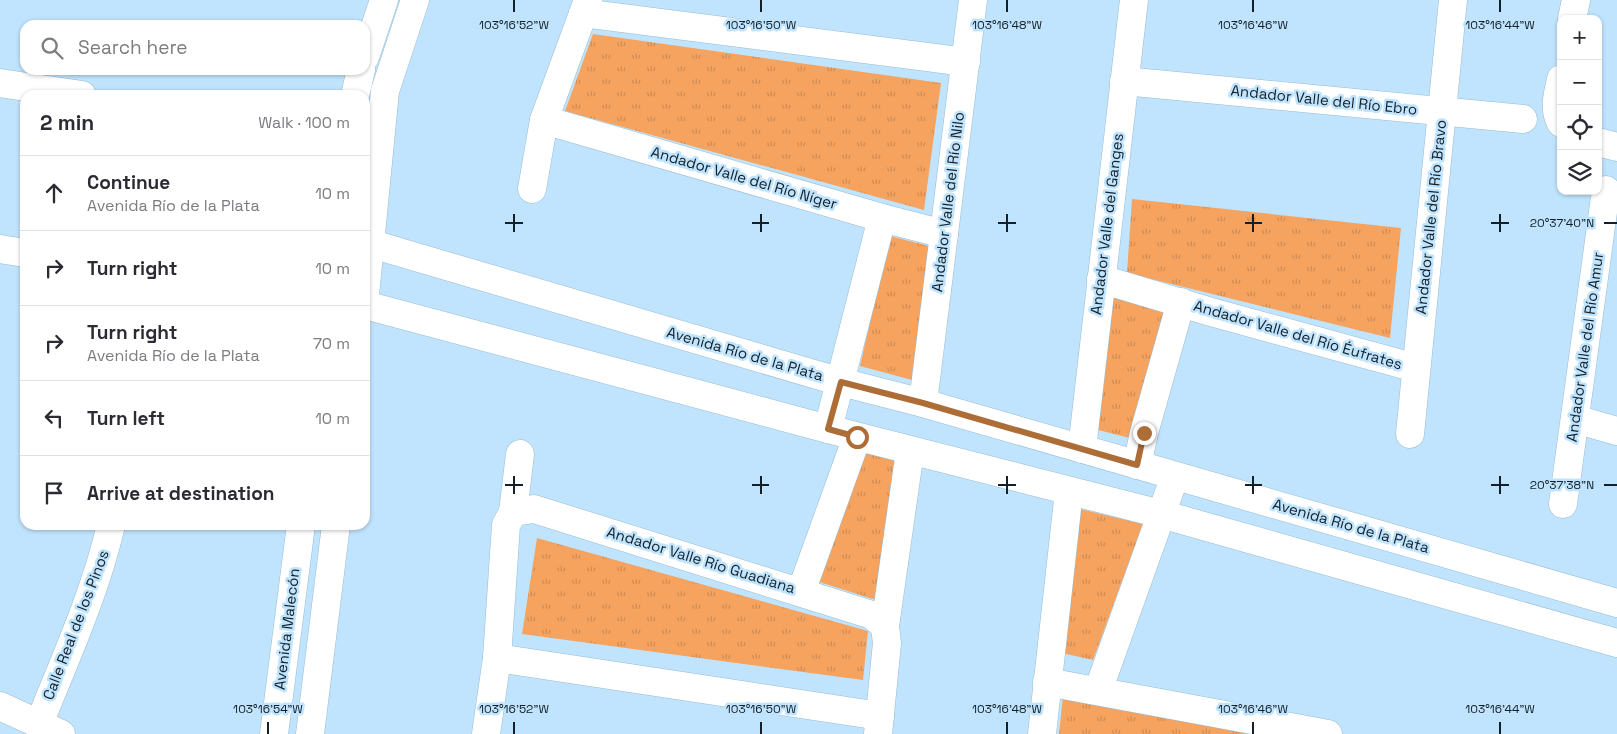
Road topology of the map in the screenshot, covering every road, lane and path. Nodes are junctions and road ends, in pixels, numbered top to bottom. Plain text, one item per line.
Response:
1 (384, 0) edge
2 (416, 0) edge
3 (973, 0) edge
4 (1134, 0) edge
5 (1453, 0) edge
6 (1576, 0) edge
7 (585, 6) edge
8 (1573, 15) edge
9 (370, 42) edge
10 (966, 62) junction
11 (360, 75) edge
12 (1124, 81) junction
13 (0, 83) edge
14 (48, 90) edge
15 (356, 90) edge
16 (1442, 112) junction
17 (1523, 119) dead end
18 (544, 120) junction
19 (1602, 143) edge
20 (1617, 147) edge
21 (532, 189) dead end
22 (1606, 190) dead end
23 (882, 218) junction
24 (370, 226) edge
25 (944, 234) junction
26 (370, 244) edge
27 (0, 249) edge
28 (20, 252) edge
29 (1607, 254) edge
30 (1101, 279) junction
31 (1181, 302) junction
32 (370, 306) edge
33 (1416, 368) junction
34 (841, 382) junction
35 (923, 403) junction
36 (1575, 420) junction
37 (828, 429) junction
38 (1617, 432) edge
39 (1410, 434) dead end
40 (857, 437) junction
41 (1082, 449) junction
42 (910, 451) junction
43 (520, 454) dead end
44 (1137, 465) junction
45 (1175, 476) junction
46 (1069, 491) junction
47 (1563, 504) dead end
48 (513, 512) junction
49 (1161, 514) junction
50 (110, 530) edge
51 (300, 530) edge
52 (335, 530) edge
53 (1501, 569) junction
54 (801, 592) junction
55 (1617, 603) edge
56 (1490, 608) junction
57 (885, 626) junction
58 (1617, 643) edge
59 (497, 658) junction
60 (1047, 682) junction
61 (1098, 691) junction
62 (278, 701) junction
63 (0, 706) edge
64 (314, 707) junction
65 (879, 725) edge
66 (50, 729) edge
67 (274, 734) edge
68 (310, 734) edge
69 (486, 734) edge
70 (1042, 734) edge
71 (1328, 734) edge

1 - 9 street
2 - 24 street
3 - 10 street, Andador Valle del Río Nilo
4 - 12 street, Andador Valle del Ganges
5 - 16 street, Andador Valle del Río Bravo
6 - 8 street
7 - 10 street
7 - 18 street
10 - 25 street, Andador Valle del Río Nilo
11 - 15 street
12 - 16 street, Andador Valle del Río Ebro
12 - 30 street, Andador Valle del Ganges
13 - 14 street
16 - 17 street, Andador Valle del Río Ebro
16 - 33 street, Andador Valle del Río Bravo
18 - 21 street
18 - 23 street, Andador Valle del Río Níger
19 - 20 street
22 - 29 street, Andador Valle del Río Amur
23 - 25 street, Andador Valle del Río Níger
23 - 34 street
25 - 35 street, Andador Valle del Río Nilo
26 - 34 street, Avenida Río de la Plata
27 - 28 street
29 - 36 street, Andador Valle del Río Amur
30 - 31 street, Andador Valle del Río Éufrates
30 - 41 street, Andador Valle del Ganges
31 - 33 street, Andador Valle del Río Éufrates
31 - 44 street
32 - 37 street
33 - 39 street, Andador Valle del Río Bravo
34 - 35 street, Avenida Río de la Plata
34 - 37 street
35 - 41 street, Avenida Río de la Plata
36 - 38 street
36 - 47 street, Andador Valle del Río Amur
37 - 40 street
40 - 42 street
40 - 54 street
41 - 44 street, Avenida Río de la Plata
42 - 46 street
42 - 57 street
43 - 48 street
44 - 45 street, Avenida Río de la Plata
45 - 49 street
45 - 53 street, Avenida Río de la Plata
46 - 49 street
46 - 60 street
48 - 54 street, Andador Valle Río Guadiana
48 - 59 street
49 - 56 street
49 - 61 street
50 - 66 street, Calle Real de los Pinos
51 - 62 street, Avenida Malecón
52 - 64 street
53 - 55 street, Avenida Río de la Plata
53 - 56 street
54 - 57 street, Andador Valle Río Guadiana
56 - 58 street
57 - 65 street
59 - 65 street
59 - 69 street
60 - 61 street
60 - 70 street
61 - 71 street
62 - 64 street
62 - 67 street, Avenida Malecón
63 - 66 street
64 - 68 street

